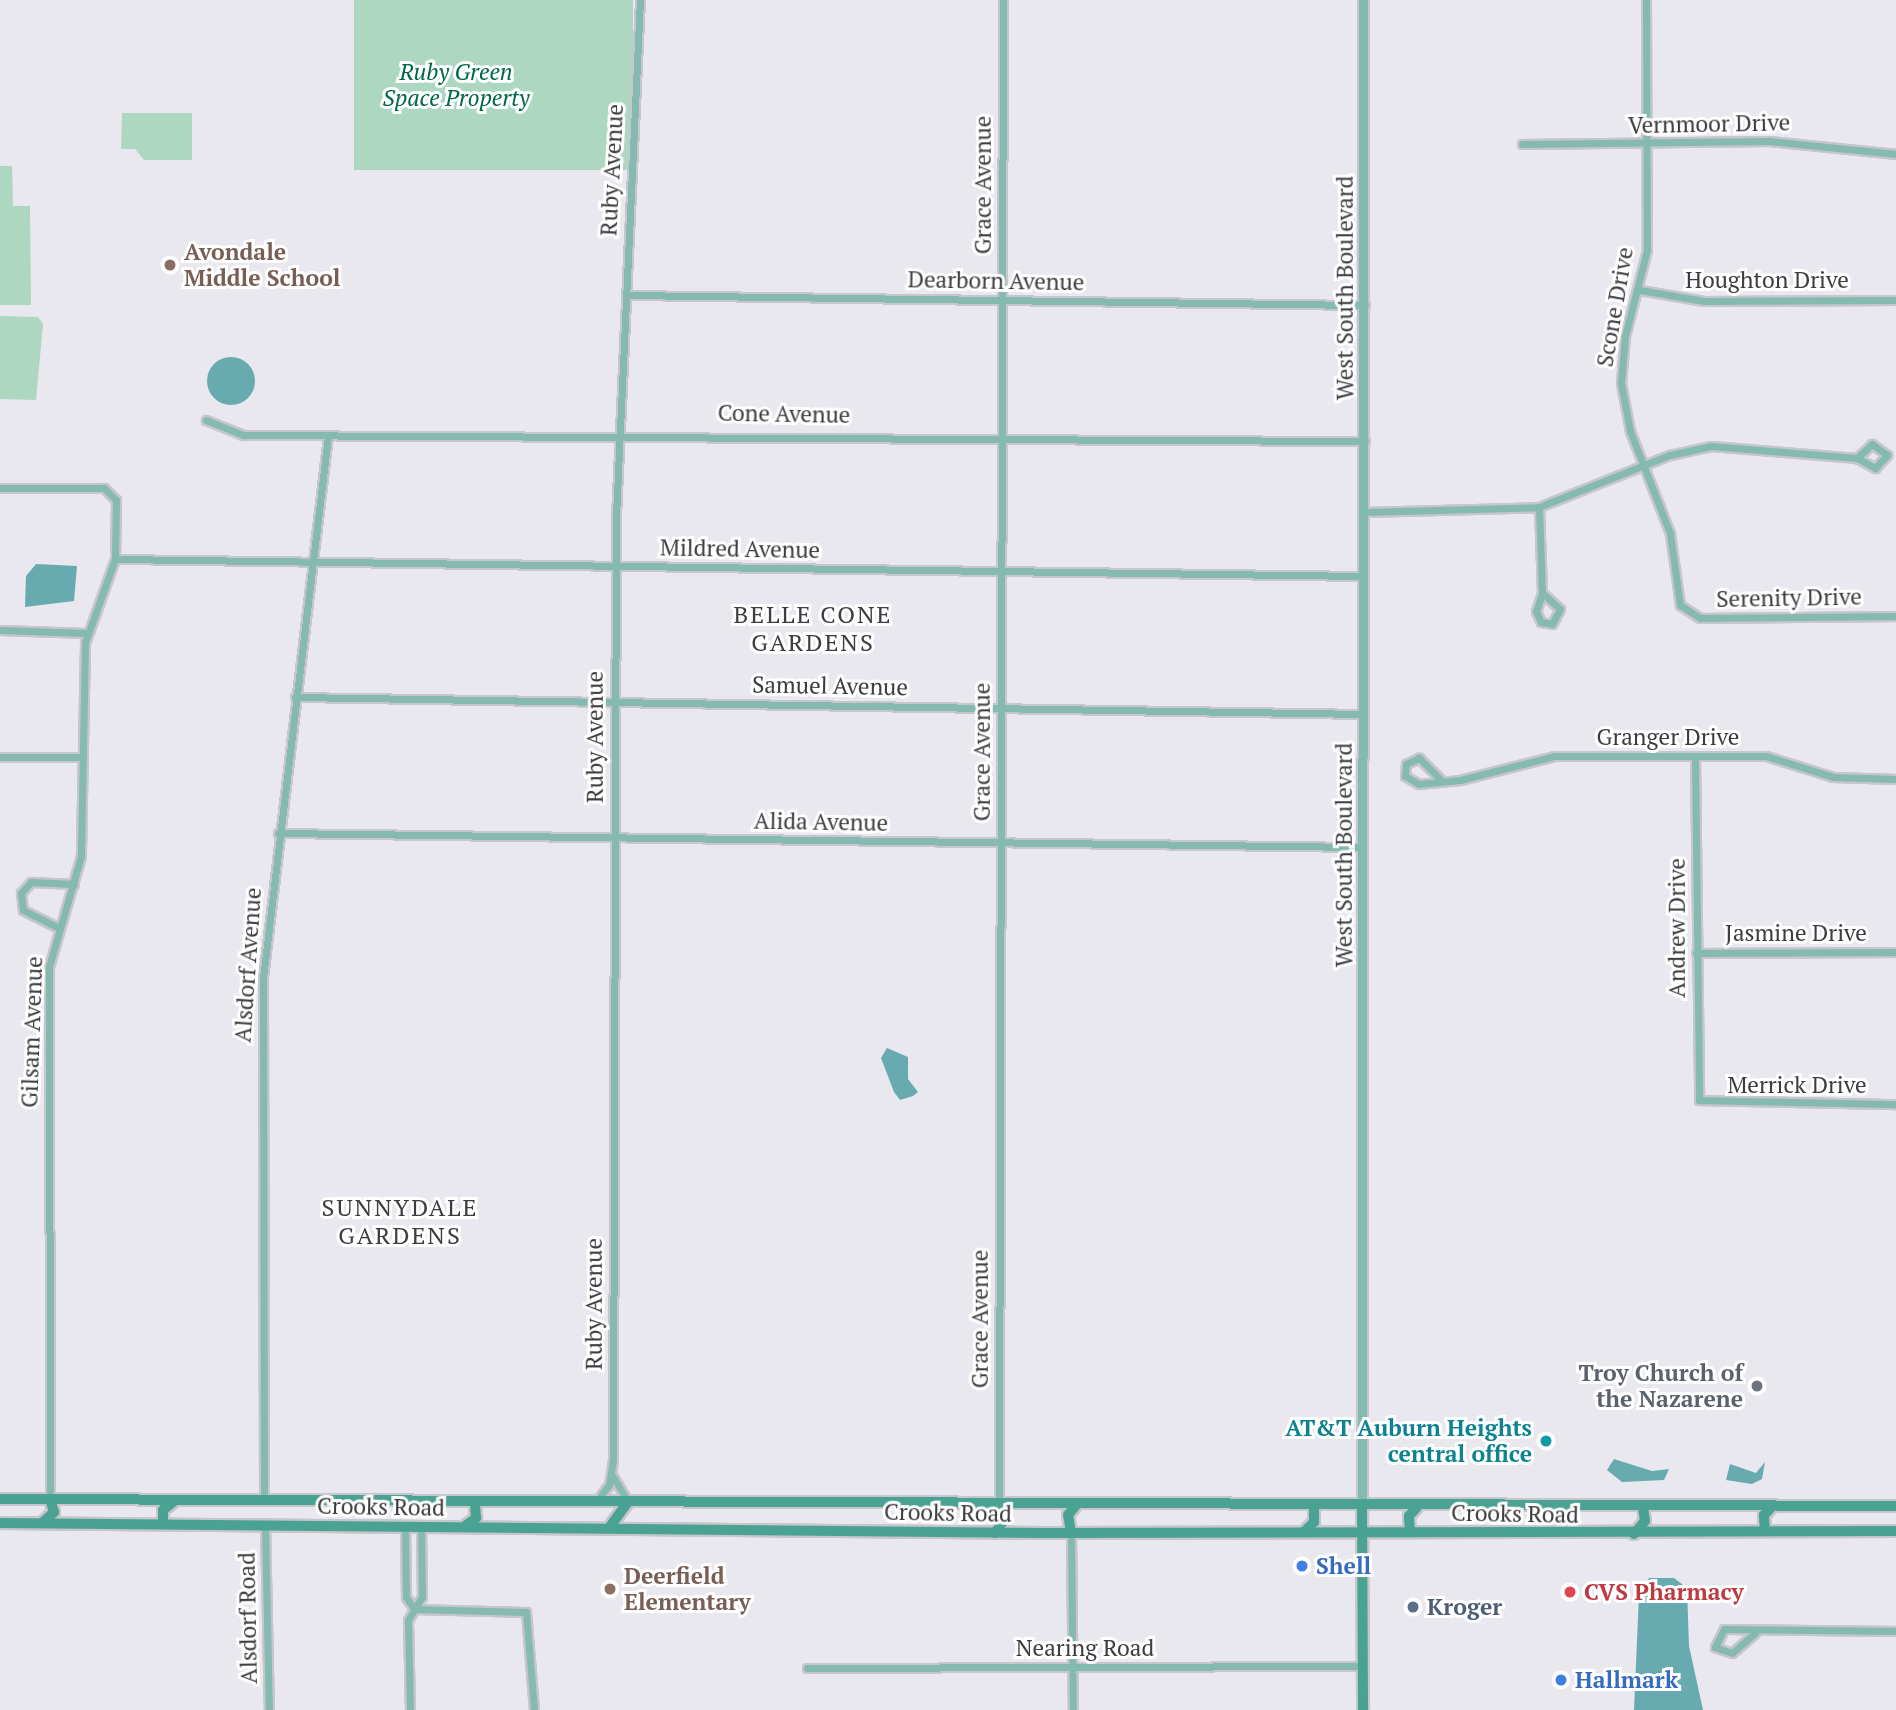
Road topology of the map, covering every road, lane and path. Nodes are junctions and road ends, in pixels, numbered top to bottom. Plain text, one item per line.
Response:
1 (640, 0) edge
2 (1003, 0) edge
3 (1363, 0) edge
4 (1646, 0) edge
5 (1522, 144) dead end
6 (1644, 144) junction
7 (1896, 154) edge
8 (1640, 290) junction
9 (627, 295) junction
10 (1896, 300) edge
11 (1002, 301) junction
12 (1365, 305) junction
13 (206, 420) dead end
14 (621, 435) junction
15 (328, 436) junction
16 (1002, 436) junction
17 (1365, 441) junction
18 (1857, 458) dead end
19 (1644, 466) junction
20 (0, 488) edge
21 (1539, 507) junction
22 (1365, 512) junction
23 (115, 559) junction
24 (313, 563) junction
25 (615, 567) junction
26 (1001, 572) junction
27 (1364, 576) junction
28 (1542, 593) junction
29 (1684, 611) joint
30 (1896, 616) edge
31 (0, 630) edge
32 (86, 633) junction
33 (296, 697) junction
34 (615, 703) junction
35 (1001, 708) junction
36 (1364, 714) junction
37 (1695, 756) junction
38 (0, 757) edge
39 (83, 757) junction
40 (1440, 779) junction
41 (1896, 779) edge
42 (278, 833) junction
43 (614, 839) junction
44 (1001, 844) junction
45 (1363, 847) junction
46 (75, 884) junction
47 (59, 928) junction
48 (1896, 952) edge
49 (1696, 953) junction
50 (1699, 1100) joint
51 (1896, 1104) edge
52 (612, 1475) junction
53 (0, 1499) edge
54 (50, 1499) junction
55 (177, 1500) junction
56 (264, 1501) junction
57 (475, 1503) junction
58 (595, 1504) junction
59 (630, 1504) junction
60 (999, 1505) junction
61 (1076, 1505) junction
62 (1773, 1506) junction
63 (1896, 1506) edge
64 (1314, 1507) junction
65 (1362, 1507) junction
66 (1417, 1507) junction
67 (1643, 1507) junction
68 (0, 1523) edge
69 (39, 1523) junction
70 (163, 1524) junction
71 (265, 1525) junction
72 (405, 1526) junction
73 (421, 1526) junction
74 (461, 1527) junction
75 (609, 1528) junction
76 (1305, 1531) junction
77 (1362, 1531) junction
78 (1765, 1531) junction
79 (1896, 1531) edge
80 (1410, 1532) junction
81 (995, 1533) junction
82 (1071, 1534) junction
83 (1634, 1534) junction
84 (414, 1609) junction
85 (1896, 1631) edge
86 (1755, 1633) junction
87 (1363, 1666) junction
88 (1072, 1667) junction
89 (807, 1668) dead end
90 (269, 1710) edge
91 (410, 1710) edge
92 (534, 1710) edge
93 (1073, 1710) edge
94 (1363, 1710) edge

1 - 9 street, Ruby Avenue
2 - 11 street, Grace Avenue
3 - 12 street, West South Boulevard
4 - 6 street, Scone Drive
5 - 6 street, Vernmoor Drive
6 - 7 street, Vernmoor Drive
6 - 8 street, Scone Drive
8 - 10 street, Houghton Drive
8 - 19 street, Scone Drive
9 - 11 street, Dearborn Avenue
9 - 14 street, Ruby Avenue
11 - 12 street, Dearborn Avenue
11 - 16 street, Grace Avenue
12 - 17 street, West South Boulevard
13 - 15 street, Cone Avenue
14 - 15 street, Cone Avenue
14 - 16 street, Cone Avenue
14 - 25 street, Ruby Avenue
15 - 24 street, Alsdorf Avenue
16 - 17 street, Cone Avenue
16 - 26 street, Grace Avenue
17 - 22 street, West South Boulevard
18 - 19 street
19 - 21 street
19 - 29 street, Scone Drive
20 - 23 street, Gilsam Avenue
21 - 22 street
21 - 28 street
22 - 27 street, West South Boulevard
23 - 24 street, Mildred Avenue
23 - 32 street, Gilsam Avenue
24 - 25 street, Mildred Avenue
24 - 33 street, Alsdorf Avenue
25 - 26 street, Mildred Avenue
25 - 34 street, Ruby Avenue
26 - 27 street, Mildred Avenue
26 - 35 street, Grace Avenue
27 - 36 street, West South Boulevard
28 - 28 street
29 - 30 street, Serenity Drive
31 - 32 street
32 - 39 street, Gilsam Avenue
33 - 34 street, Samuel Avenue
33 - 42 street, Alsdorf Avenue
34 - 35 street, Samuel Avenue
34 - 43 street, Ruby Avenue
35 - 36 street, Samuel Avenue
35 - 44 street, Grace Avenue
36 - 45 street, West South Boulevard
37 - 40 street, Granger Drive
37 - 41 street, Granger Drive
37 - 49 street, Andrew Drive
38 - 39 street
39 - 46 street, Gilsam Avenue
40 - 40 street, Granger Drive
42 - 43 street, Alida Avenue
42 - 56 street, Alsdorf Avenue
43 - 44 street, Alida Avenue
43 - 52 street, Ruby Avenue
44 - 45 street, Alida Avenue
44 - 60 street, Grace Avenue
45 - 65 street, West South Boulevard
46 - 47 street, Gilsam Avenue
46 - 47 street
47 - 54 street, Gilsam Avenue
48 - 49 street, Jasmine Drive
49 - 50 street, Andrew Drive
50 - 51 street, Merrick Drive
52 - 58 street
52 - 59 street
53 - 54 main road, Crooks Road
54 - 55 main road, Crooks Road
54 - 69 main road
55 - 56 main road, Crooks Road
55 - 70 main road
56 - 57 main road, Crooks Road
57 - 58 main road, Crooks Road
57 - 74 main road
58 - 59 main road, Crooks Road
59 - 60 main road, Crooks Road
59 - 75 main road
60 - 61 main road, Crooks Road
60 - 81 main road
61 - 64 main road, Crooks Road
61 - 82 main road
62 - 63 main road, Crooks Road
62 - 67 main road, Crooks Road
62 - 78 main road
64 - 65 main road, Crooks Road
64 - 76 main road
65 - 66 main road, Crooks Road
65 - 77 main road, West South Boulevard
66 - 67 main road, Crooks Road
66 - 80 main road
67 - 83 main road
68 - 69 main road, Crooks Road
69 - 70 main road, Crooks Road
70 - 71 main road, Crooks Road
71 - 72 main road, Crooks Road
71 - 90 street, Alsdorf Road
72 - 73 main road, Crooks Road
72 - 84 street
73 - 74 main road, Crooks Road
73 - 84 street
74 - 75 main road, Crooks Road
75 - 81 main road, Crooks Road
76 - 77 main road, Crooks Road
76 - 82 main road, Crooks Road
77 - 80 main road, Crooks Road
77 - 87 main road, West South Boulevard
78 - 79 main road, Crooks Road
78 - 83 main road, Crooks Road
80 - 83 main road, Crooks Road
81 - 82 main road, Crooks Road
82 - 88 street
84 - 91 street
84 - 92 street
85 - 86 street
86 - 86 street
87 - 88 street, Nearing Road
87 - 94 main road, West South Boulevard
88 - 89 street, Nearing Road
88 - 93 street

